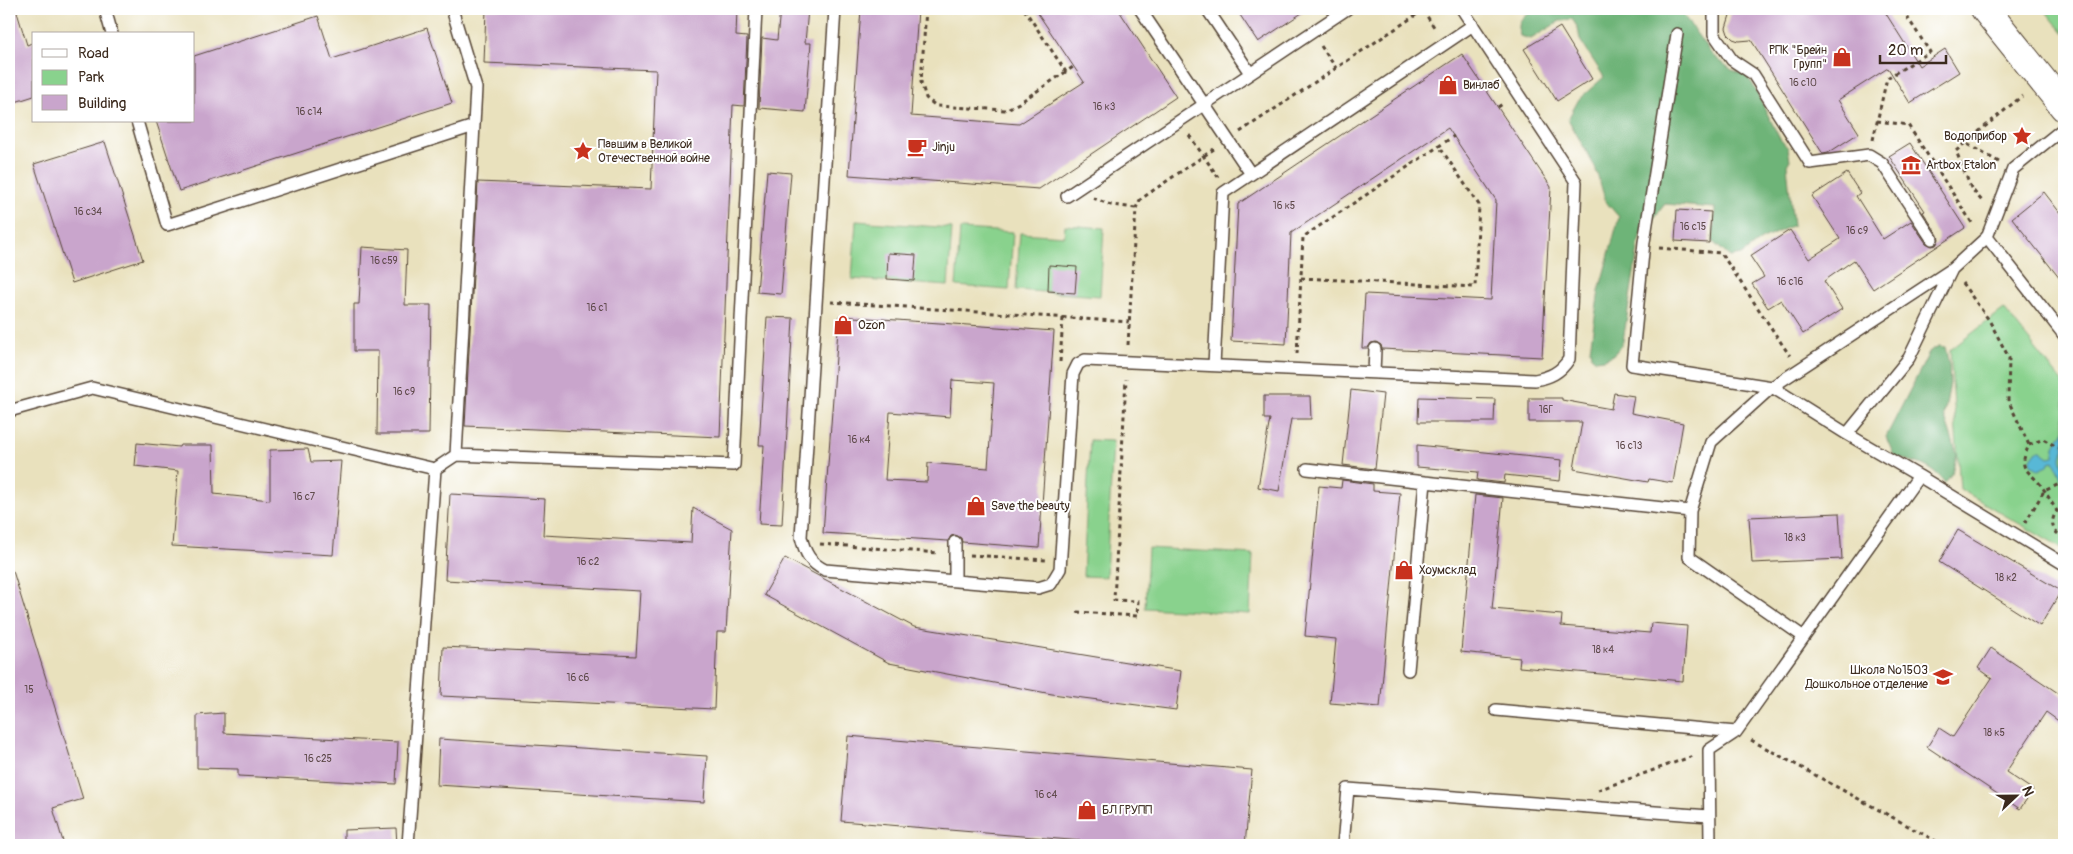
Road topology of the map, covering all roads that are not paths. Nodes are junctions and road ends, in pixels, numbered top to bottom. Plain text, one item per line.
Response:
1 (104, 9) edge
2 (452, 9) edge
3 (756, 9) edge
4 (835, 9) edge
5 (1140, 9) edge
6 (1207, 9) edge
7 (1347, 9) edge
8 (1462, 9) edge
9 (1714, 9) edge
10 (1986, 9) edge
11 (1473, 25) junction
12 (111, 32) edge
13 (1677, 34) dead end
14 (1250, 73) junction
15 (1204, 104) junction
16 (2064, 107) edge
17 (137, 122) edge
18 (474, 126) junction
19 (2064, 128) edge
20 (1251, 174) junction
21 (1067, 196) dead end
22 (1985, 238) junction
23 (1932, 239) dead end
24 (1952, 269) junction
25 (2064, 335) edge
26 (1375, 349) dead end
27 (1214, 365) junction
28 (1374, 373) junction
29 (1772, 387) junction
30 (9, 411) edge
31 (1848, 434) junction
32 (456, 456) junction
33 (434, 469) junction
34 (1307, 469) dead end
35 (1919, 476) junction
36 (1425, 482) junction
37 (1690, 512) junction
38 (955, 548) road end
39 (2064, 564) edge
40 (955, 581) junction
41 (1804, 637) junction
42 (1408, 670) dead end
43 (1496, 710) dead end
44 (1736, 732) junction
45 (1709, 816) junction
46 (408, 845) edge
47 (1343, 845) edge
48 (1710, 845) edge

1 - 12 lane
2 - 18 lane
3 - 32 lane
4 - 40 lane
5 - 15 lane
6 - 14 lane
7 - 14 lane
8 - 11 lane
9 - 23 lane
10 - 16 street
11 - 20 lane
11 - 28 lane
13 - 29 lane
14 - 15 lane
15 - 20 lane
15 - 21 lane
17 - 18 lane
18 - 32 lane
19 - 22 lane
20 - 27 lane
22 - 24 lane
22 - 25 lane
24 - 29 lane
24 - 31 lane
26 - 28 lane
27 - 28 lane
27 - 40 lane
29 - 31 lane
29 - 37 lane
30 - 33 lane
31 - 35 lane
32 - 33 lane
33 - 46 lane
34 - 36 lane
35 - 39 lane
35 - 41 lane
36 - 37 lane
36 - 42 lane
37 - 41 lane
38 - 40 lane
41 - 44 lane
43 - 44 lane
44 - 45 lane
45 - 47 lane
45 - 48 lane

